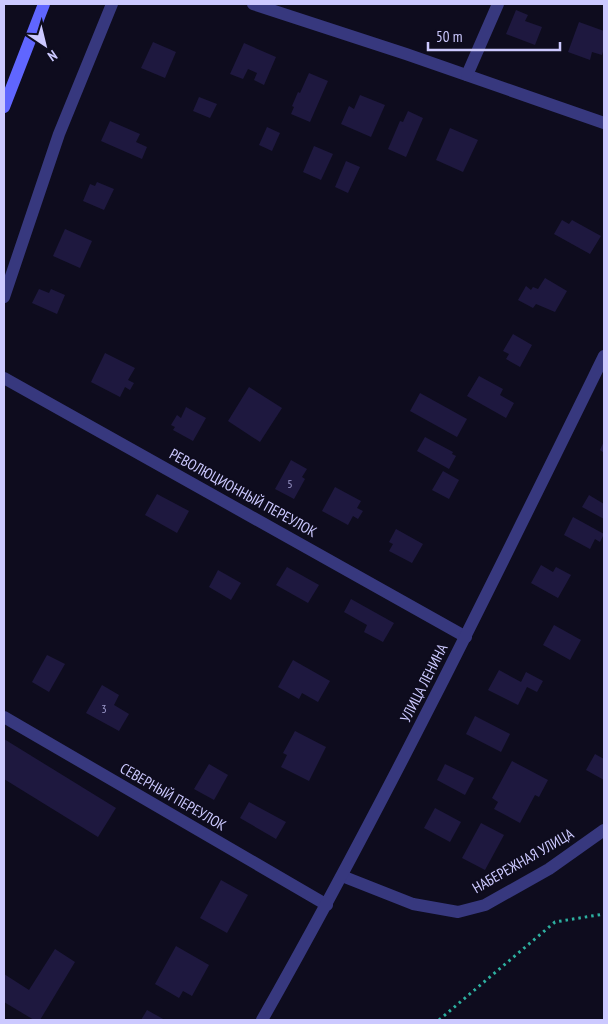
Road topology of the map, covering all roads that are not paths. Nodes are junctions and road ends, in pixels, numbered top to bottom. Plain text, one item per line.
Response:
1 (44, 4) edge
2 (112, 4) edge
3 (253, 4) edge
4 (498, 4) edge
5 (467, 75) junction
6 (4, 107) edge
7 (604, 124) edge
8 (4, 298) edge
9 (604, 356) edge
10 (4, 378) edge
11 (466, 637) junction
12 (4, 717) edge
13 (604, 830) edge
14 (342, 876) junction
15 (327, 906) junction
16 (262, 1020) edge

1 - 6 main road
2 - 8 street
3 - 5 street
4 - 5 street
5 - 7 street
9 - 11 street, УЛИЦА ЛЕНИНА
10 - 11 street, РЕВОЛЮЦИОННЫЙ ПЕРЕУЛОК
11 - 14 street, УЛИЦА ЛЕНИНА
12 - 15 street, СЕВЕРНЫЙ ПЕРЕУЛОК
13 - 14 street, НАБЕРЕЖНАЯ УЛИЦА
14 - 15 street, УЛИЦА ЛЕНИНА
15 - 16 street, УЛИЦА ЛЕНИНА

